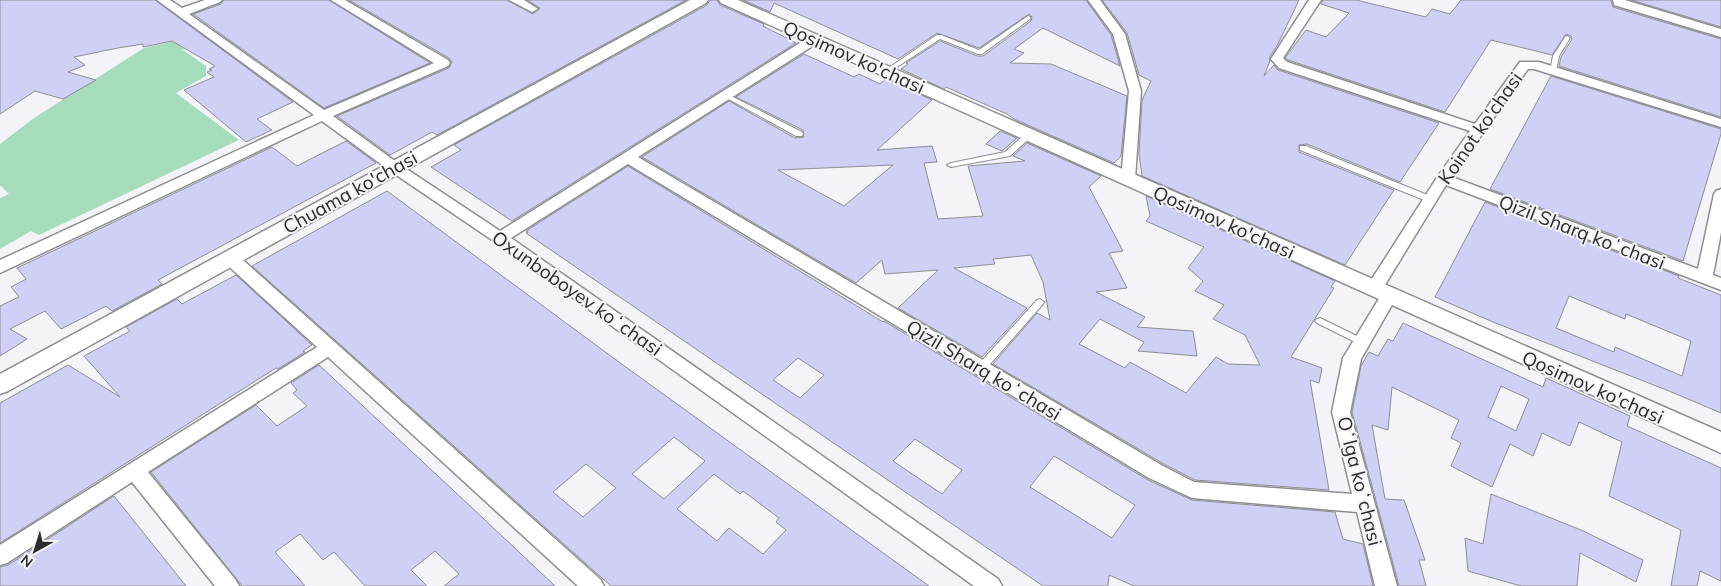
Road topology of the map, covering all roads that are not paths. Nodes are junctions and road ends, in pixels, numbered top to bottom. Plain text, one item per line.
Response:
1 (162, 0) edge
2 (216, 0) edge
3 (337, 0) edge
4 (514, 0) edge
5 (701, 0) edge
6 (726, 0) edge
7 (1094, 0) edge
8 (1315, 0) edge
9 (1619, 0) edge
10 (532, 9) dead end
11 (180, 13) junction
12 (1028, 18) dead end
13 (1721, 33) edge
14 (1566, 38) dead end
15 (815, 39) junction
16 (887, 71) junction
17 (1553, 71) junction
18 (725, 95) junction
19 (325, 116) junction
20 (1721, 123) edge
21 (1477, 129) junction
22 (799, 134) dead end
23 (1029, 135) junction
24 (1303, 148) dead end
25 (627, 157) junction
26 (951, 165) dead end
27 (394, 167) junction
28 (1128, 179) junction
29 (1443, 179) junction
30 (1721, 194) edge
31 (1432, 200) junction
32 (500, 238) junction
33 (230, 258) junction
34 (0, 267) edge
35 (1704, 278) junction
36 (1721, 284) edge
37 (1382, 293) junction
38 (1040, 302) dead end
39 (1320, 321) dead end
40 (1362, 342) junction
41 (328, 348) junction
42 (981, 368) junction
43 (0, 385) edge
44 (1721, 443) edge
45 (136, 471) junction
46 (1366, 504) junction
47 (0, 556) edge
48 (228, 586) edge
49 (593, 586) edge
50 (991, 586) edge
51 (1386, 586) edge

1 - 11 street, Oxunboboyev koʻchasi
2 - 11 street
3 - 19 street
4 - 10 street
5 - 27 street, Chuama ko'chasi
6 - 15 street, Qosimov ko'chasi
7 - 28 street
8 - 21 street
9 - 13 street
11 - 19 street, Oxunboboyev koʻchasi
12 - 16 lane
14 - 17 lane
15 - 16 street, Qosimov ko'chasi
15 - 18 street
16 - 23 street, Qosimov ko'chasi
17 - 20 street, Koinot ko'chasi
17 - 21 street, Koinot ko'chasi
18 - 22 lane
18 - 25 street
19 - 27 street, Oxunboboyev koʻchasi
19 - 34 street
21 - 29 street, Koinot ko'chasi
23 - 26 lane
23 - 28 street, Qosimov ko'chasi
24 - 31 lane
25 - 32 street
25 - 42 street, Qizil Sharq koʻchasi
27 - 32 street, Oxunboboyev koʻchasi
27 - 33 street, Chuama ko'chasi
28 - 37 street, Qosimov ko'chasi
29 - 31 street, Koinot ko'chasi
29 - 35 street, Qizil Sharq koʻchasi
30 - 35 street
31 - 37 street, Koinot ko'chasi
32 - 50 street, Oxunboboyev koʻchasi
33 - 41 street
33 - 43 street, Chuama ko'chasi
35 - 36 street, Qizil Sharq koʻchasi
37 - 40 street, Oʻlga koʻchasi
37 - 44 street, Qosimov ko'chasi
38 - 42 lane
39 - 40 lane
40 - 46 street, Oʻlga koʻchasi
41 - 45 street
41 - 49 street
42 - 46 street, Qizil Sharq koʻchasi
45 - 47 street
45 - 48 street
46 - 51 street, Oʻlga koʻchasi

